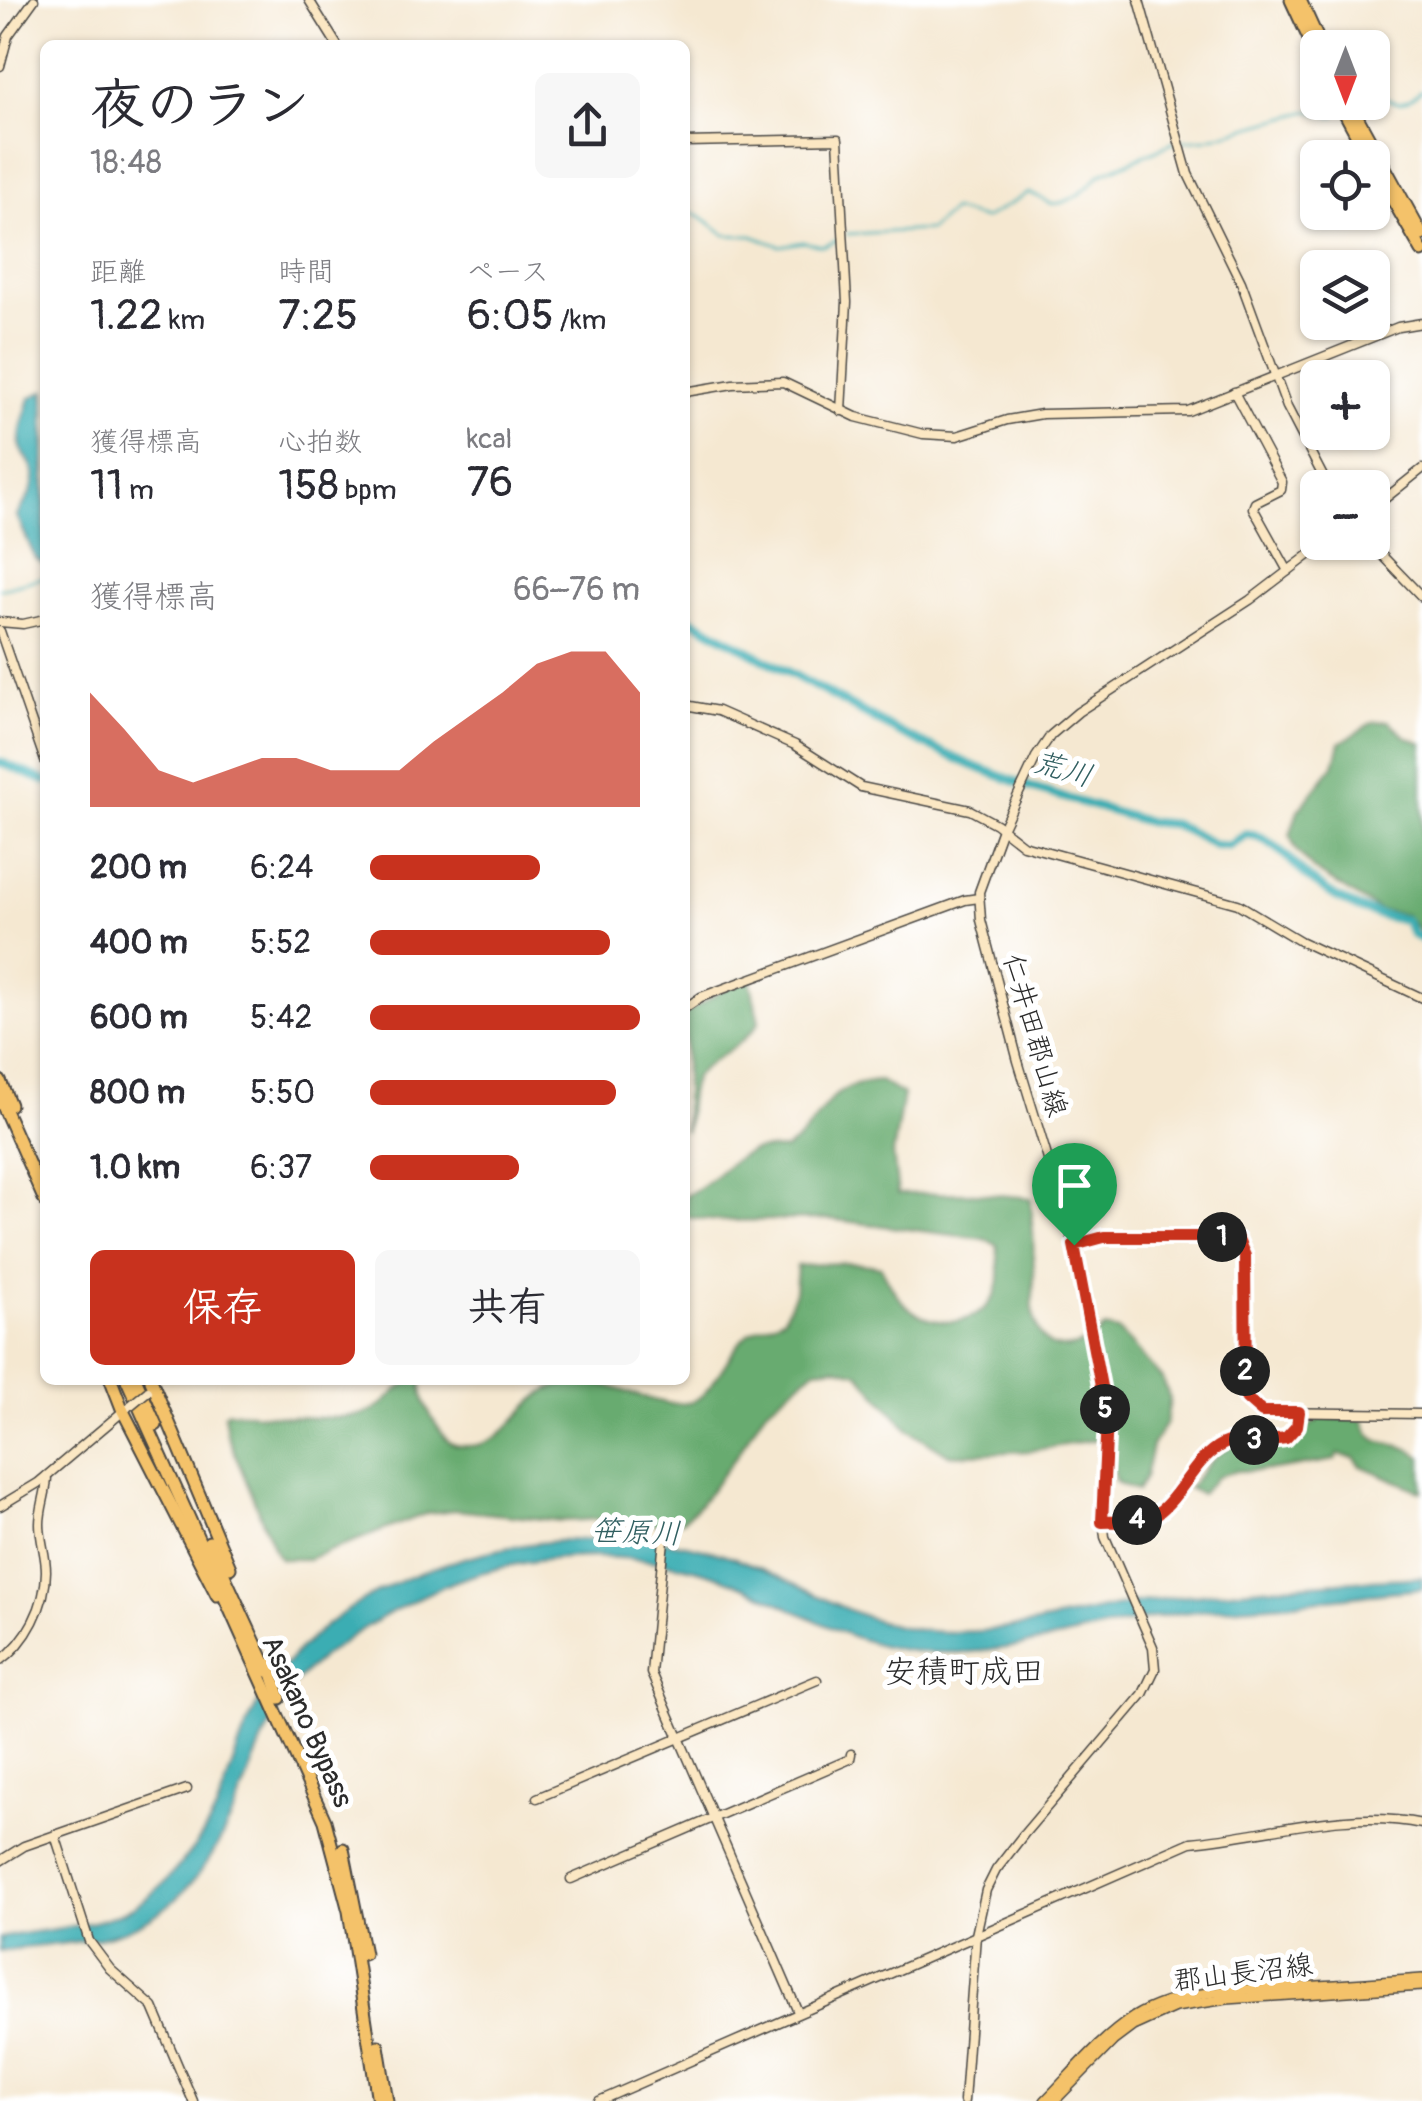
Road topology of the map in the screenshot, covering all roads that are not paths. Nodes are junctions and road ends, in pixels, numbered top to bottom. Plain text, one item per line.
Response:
1 (34, 0) edge
2 (309, 0) edge
3 (1139, 0) edge
4 (1291, 0) edge
5 (1300, 0) edge
6 (1305, 30) edge
7 (1314, 30) edge
8 (334, 40) edge
9 (0, 66) edge
10 (1359, 120) edge
11 (690, 142) edge
12 (1390, 195) edge
13 (1422, 234) edge
14 (1422, 251) edge
15 (1422, 323) edge
16 (1274, 376) junction
17 (690, 391) edge
18 (1234, 392) junction
19 (841, 410) junction
20 (1319, 470) edge
21 (1422, 470) edge
22 (1390, 494) edge
23 (1302, 560) edge
24 (1386, 560) edge
25 (1288, 571) junction
26 (1422, 597) edge
27 (40, 620) edge
28 (0, 622) edge
29 (0, 631) edge
30 (690, 705) edge
31 (40, 733) edge
32 (1002, 828) junction
33 (979, 898) junction
34 (1422, 998) edge
35 (690, 1005) edge
36 (0, 1081) edge
37 (0, 1099) edge
38 (13, 1130) junction
39 (40, 1169) edge
40 (40, 1189) edge
41 (40, 1198) edge
42 (1074, 1245) junction
43 (114, 1385) edge
44 (129, 1385) edge
45 (138, 1385) edge
46 (152, 1385) edge
47 (153, 1385) edge
48 (127, 1408) junction
49 (1299, 1412) junction
50 (1422, 1414) edge
51 (47, 1476) junction
52 (0, 1506) edge
53 (1102, 1522) junction
54 (663, 1541) dead end
55 (0, 1661) edge
56 (267, 1671) junction
57 (816, 1680) dead end
58 (291, 1732) junction
59 (678, 1738) junction
60 (851, 1754) dead end
61 (187, 1789) dead end
62 (537, 1798) dead end
63 (712, 1818) junction
64 (1422, 1824) edge
65 (55, 1835) junction
66 (0, 1861) edge
67 (571, 1879) dead end
68 (976, 1935) junction
69 (1422, 1982) edge
70 (798, 2012) junction
71 (193, 2101) edge
72 (378, 2101) edge
73 (387, 2101) edge
74 (599, 2101) edge
75 (964, 2101) edge
76 (1044, 2101) edge
77 (1054, 2101) edge

1 - 9 street
2 - 8 street
3 - 16 street
4 - 6 highway
5 - 7 highway
10 - 13 highway
11 - 19 street
12 - 14 highway
15 - 16 street
16 - 18 street
16 - 20 street
17 - 19 street
18 - 19 street
18 - 25 street
21 - 22 street
23 - 25 street, 仁井田郡山線
24 - 26 street
25 - 32 street, 仁井田郡山線
27 - 28 street
29 - 31 street
30 - 32 street
32 - 33 street, 仁井田郡山線
32 - 34 street
33 - 35 street
33 - 42 street, 仁井田郡山線
36 - 39 highway
37 - 38 highway
38 - 40 highway
38 - 41 highway
42 - 49 street
42 - 53 street, 仁井田郡山線
43 - 48 highway
44 - 56 highway, Asakano Bypass
45 - 56 highway, Asakano Bypass
46 - 48 street, bridge
47 - 56 highway
48 - 51 street
48 - 56 highway
49 - 50 street
49 - 53 street
51 - 52 street
51 - 55 street
53 - 68 street, 仁井田郡山線
54 - 59 street
56 - 58 highway, Asakano Bypass
56 - 58 highway, Asakano Bypass
57 - 59 street
58 - 72 highway, Asakano Bypass
58 - 73 highway, Asakano Bypass
59 - 62 street
59 - 63 street
60 - 63 street
61 - 65 street
63 - 67 street
63 - 70 street
64 - 68 street
65 - 66 street
65 - 71 street
68 - 70 street
68 - 75 street, 仁井田郡山線
69 - 76 main road, 郡山長沼線
69 - 77 main road, 郡山長沼線
70 - 74 street

